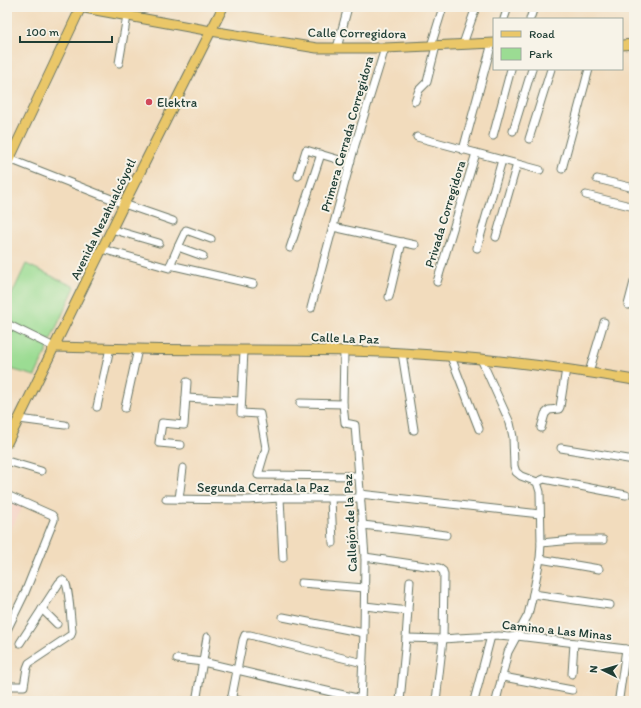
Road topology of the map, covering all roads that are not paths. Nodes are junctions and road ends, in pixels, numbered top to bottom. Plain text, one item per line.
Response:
1 (80, 7) edge
2 (223, 7) edge
3 (348, 7) edge
4 (443, 7) edge
5 (476, 7) edge
6 (508, 7) edge
7 (534, 7) edge
8 (127, 16) junction
9 (504, 18) edge
10 (530, 18) edge
11 (211, 31) junction
12 (493, 43) edge
13 (463, 44) junction
14 (623, 44) edge
15 (634, 44) edge
16 (434, 46) junction
17 (337, 48) junction
18 (385, 48) junction
19 (118, 63) dead end
20 (511, 70) edge
21 (532, 70) edge
22 (550, 70) edge
23 (589, 70) edge
24 (416, 101) dead end
25 (513, 131) dead end
26 (493, 136) dead end
27 (417, 137) dead end
28 (529, 139) dead end
29 (463, 150) junction
30 (476, 153) junction
31 (321, 154) junction
32 (8, 160) edge
33 (502, 160) junction
34 (350, 163) junction
35 (517, 164) junction
36 (562, 169) dead end
37 (540, 170) dead end
38 (298, 176) dead end
39 (597, 179) dead end
40 (634, 188) edge
41 (586, 195) dead end
42 (124, 204) junction
43 (634, 208) edge
44 (174, 221) dead end
45 (333, 227) junction
46 (111, 229) junction
47 (496, 237) dead end
48 (211, 239) dead end
49 (402, 242) junction
50 (159, 243) dead end
51 (415, 245) dead end
52 (178, 247) junction
53 (290, 248) dead end
54 (477, 248) dead end
55 (102, 249) junction
56 (203, 256) dead end
57 (170, 265) junction
58 (437, 282) dead end
59 (634, 282) edge
60 (253, 284) dead end
61 (389, 297) dead end
62 (628, 306) dead end
63 (311, 308) dead end
64 (604, 322) dead end
65 (7, 324) edge
66 (54, 347) junction
67 (110, 348) junction
68 (138, 349) junction
69 (244, 350) junction
70 (344, 351) junction
71 (402, 353) junction
72 (451, 357) junction
73 (481, 360) junction
74 (566, 369) junction
75 (589, 372) junction
76 (634, 380) edge
77 (187, 382) dead end
78 (186, 398) junction
79 (241, 401) junction
80 (300, 403) dead end
81 (343, 404) junction
82 (97, 407) dead end
83 (125, 408) dead end
84 (19, 419) junction
85 (65, 425) dead end
86 (541, 428) dead end
87 (479, 429) dead end
88 (414, 430) dead end
89 (7, 443) edge
90 (181, 445) dead end
91 (561, 448) dead end
92 (634, 460) edge
93 (7, 461) edge
94 (183, 468) dead end
95 (41, 471) dead end
96 (359, 476) junction
97 (537, 482) junction
98 (7, 495) edge
99 (626, 495) dead end
100 (361, 496) junction
101 (280, 498) junction
102 (331, 498) junction
103 (166, 499) dead end
104 (179, 499) junction
105 (540, 514) junction
106 (363, 525) junction
107 (446, 535) dead end
108 (603, 540) dead end
109 (333, 543) dead end
110 (541, 543) junction
111 (365, 557) junction
112 (283, 558) dead end
113 (540, 559) junction
114 (599, 569) dead end
115 (410, 581) dead end
116 (301, 583) dead end
117 (365, 588) junction
118 (533, 594) junction
119 (610, 605) dead end
120 (365, 606) junction
121 (42, 609) junction
122 (408, 611) junction
123 (283, 617) dead end
124 (57, 624) dead end
125 (7, 630) edge
126 (364, 633) junction
127 (491, 636) junction
128 (513, 636) junction
129 (207, 637) dead end
130 (406, 638) junction
131 (443, 640) junction
132 (20, 642) dead end
133 (574, 643) junction
134 (626, 649) junction
135 (634, 651) edge
136 (177, 659) dead end
137 (203, 662) junction
138 (362, 663) junction
139 (236, 670) junction
140 (572, 674) dead end
141 (503, 677) junction
142 (7, 686) edge
143 (572, 690) dead end
144 (197, 696) dead end
145 (619, 698) dead end
146 (231, 699) edge
147 (361, 700) edge
148 (240, 701) edge
149 (400, 701) edge
150 (436, 701) edge
151 (474, 701) edge
152 (496, 701) edge

1 - 8 main road, Calle Corregidora
1 - 32 main road
2 - 11 main road, Avenida Nezahualcóyotl
3 - 17 street
4 - 16 street
5 - 13 street
6 - 9 street
7 - 10 street
8 - 11 main road, Calle Corregidora
8 - 19 street
11 - 17 main road, Calle Corregidora
11 - 42 main road, Avenida Nezahualcóyotl
12 - 13 main road, Calle Corregidora
12 - 29 street
13 - 16 main road, Calle Corregidora
14 - 15 main road
16 - 18 main road, Calle Corregidora
16 - 24 street
17 - 18 main road, Calle Corregidora
18 - 34 street, Primera Cerrada Corregidora
20 - 26 street
21 - 25 street
22 - 28 street
23 - 36 street
27 - 29 street
29 - 30 street
30 - 33 street
30 - 58 street, Privada Corregidora
31 - 34 street
31 - 38 street
31 - 53 street
32 - 42 street
33 - 35 street
33 - 54 street
34 - 45 street, Primera Cerrada Corregidora
35 - 37 street
35 - 47 street
39 - 40 street
41 - 43 street
42 - 44 street
42 - 46 main road, Avenida Nezahualcóyotl
45 - 49 street, Primera Cerrada Corregidora
45 - 63 street, Primera Cerrada Corregidora
46 - 50 street
46 - 55 main road, Avenida Nezahualcóyotl
48 - 52 street
49 - 51 street, Primera Cerrada Corregidora
49 - 61 street
52 - 56 street
52 - 57 street
55 - 57 street
55 - 66 main road, Avenida Nezahualcóyotl
57 - 60 street
59 - 62 street
64 - 75 street
65 - 66 street
66 - 67 main road, Calle La Paz
66 - 84 main road, Avenida Nezahualcóyotl
67 - 68 main road, Calle La Paz
67 - 82 street
68 - 69 main road, Calle La Paz
68 - 83 street
69 - 70 main road, Calle La Paz
69 - 79 street
70 - 71 main road, Calle La Paz
70 - 81 street, Callejón de la Paz
71 - 72 main road, Calle La Paz
71 - 88 street
72 - 73 main road, Calle La Paz
72 - 87 street
73 - 74 main road, Calle La Paz
73 - 97 street
74 - 75 main road, Calle La Paz
74 - 86 street
75 - 76 main road, Calle La Paz
77 - 78 street
78 - 79 street
78 - 90 street
79 - 96 street
80 - 81 street
81 - 96 street, Callejón de la Paz
84 - 85 street
84 - 89 main road, Avenida Nezahualcóyotl
91 - 92 street
93 - 95 street
94 - 104 street
96 - 100 street, Callejón de la Paz
97 - 99 street
97 - 105 street
98 - 125 street
100 - 102 street, Segunda Cerrada la Paz
100 - 105 street, Segunda Cerrada la Paz
100 - 106 street, Callejón de la Paz
101 - 102 street, Segunda Cerrada la Paz
101 - 104 street, Segunda Cerrada la Paz
101 - 112 street
102 - 109 street
103 - 104 street, Segunda Cerrada la Paz
105 - 110 street
106 - 107 street
106 - 111 street, Callejón de la Paz
108 - 110 street
110 - 113 street
111 - 117 street, Callejón de la Paz
111 - 131 street
113 - 114 street
113 - 118 street
115 - 122 street
116 - 117 street
117 - 120 street, Callejón de la Paz
118 - 119 street
118 - 128 street
120 - 122 street
120 - 126 street, Callejón de la Paz
121 - 124 street
121 - 132 street
121 - 142 street
122 - 130 street
123 - 126 street
126 - 138 street, Callejón de la Paz
127 - 128 street, Camino a Las Minas
127 - 131 street, Camino a Las Minas
127 - 151 street
128 - 133 street, Camino a Las Minas
128 - 141 street
129 - 137 street
130 - 131 street, Camino a Las Minas
130 - 149 street
131 - 150 street
133 - 134 street, Camino a Las Minas
133 - 140 street
134 - 135 street, Camino a Las Minas
134 - 145 street
136 - 137 street
137 - 139 street
137 - 144 street
138 - 139 street
138 - 147 street, Callejón de la Paz
139 - 146 street
139 - 147 street
141 - 143 street
141 - 152 street
146 - 148 street

